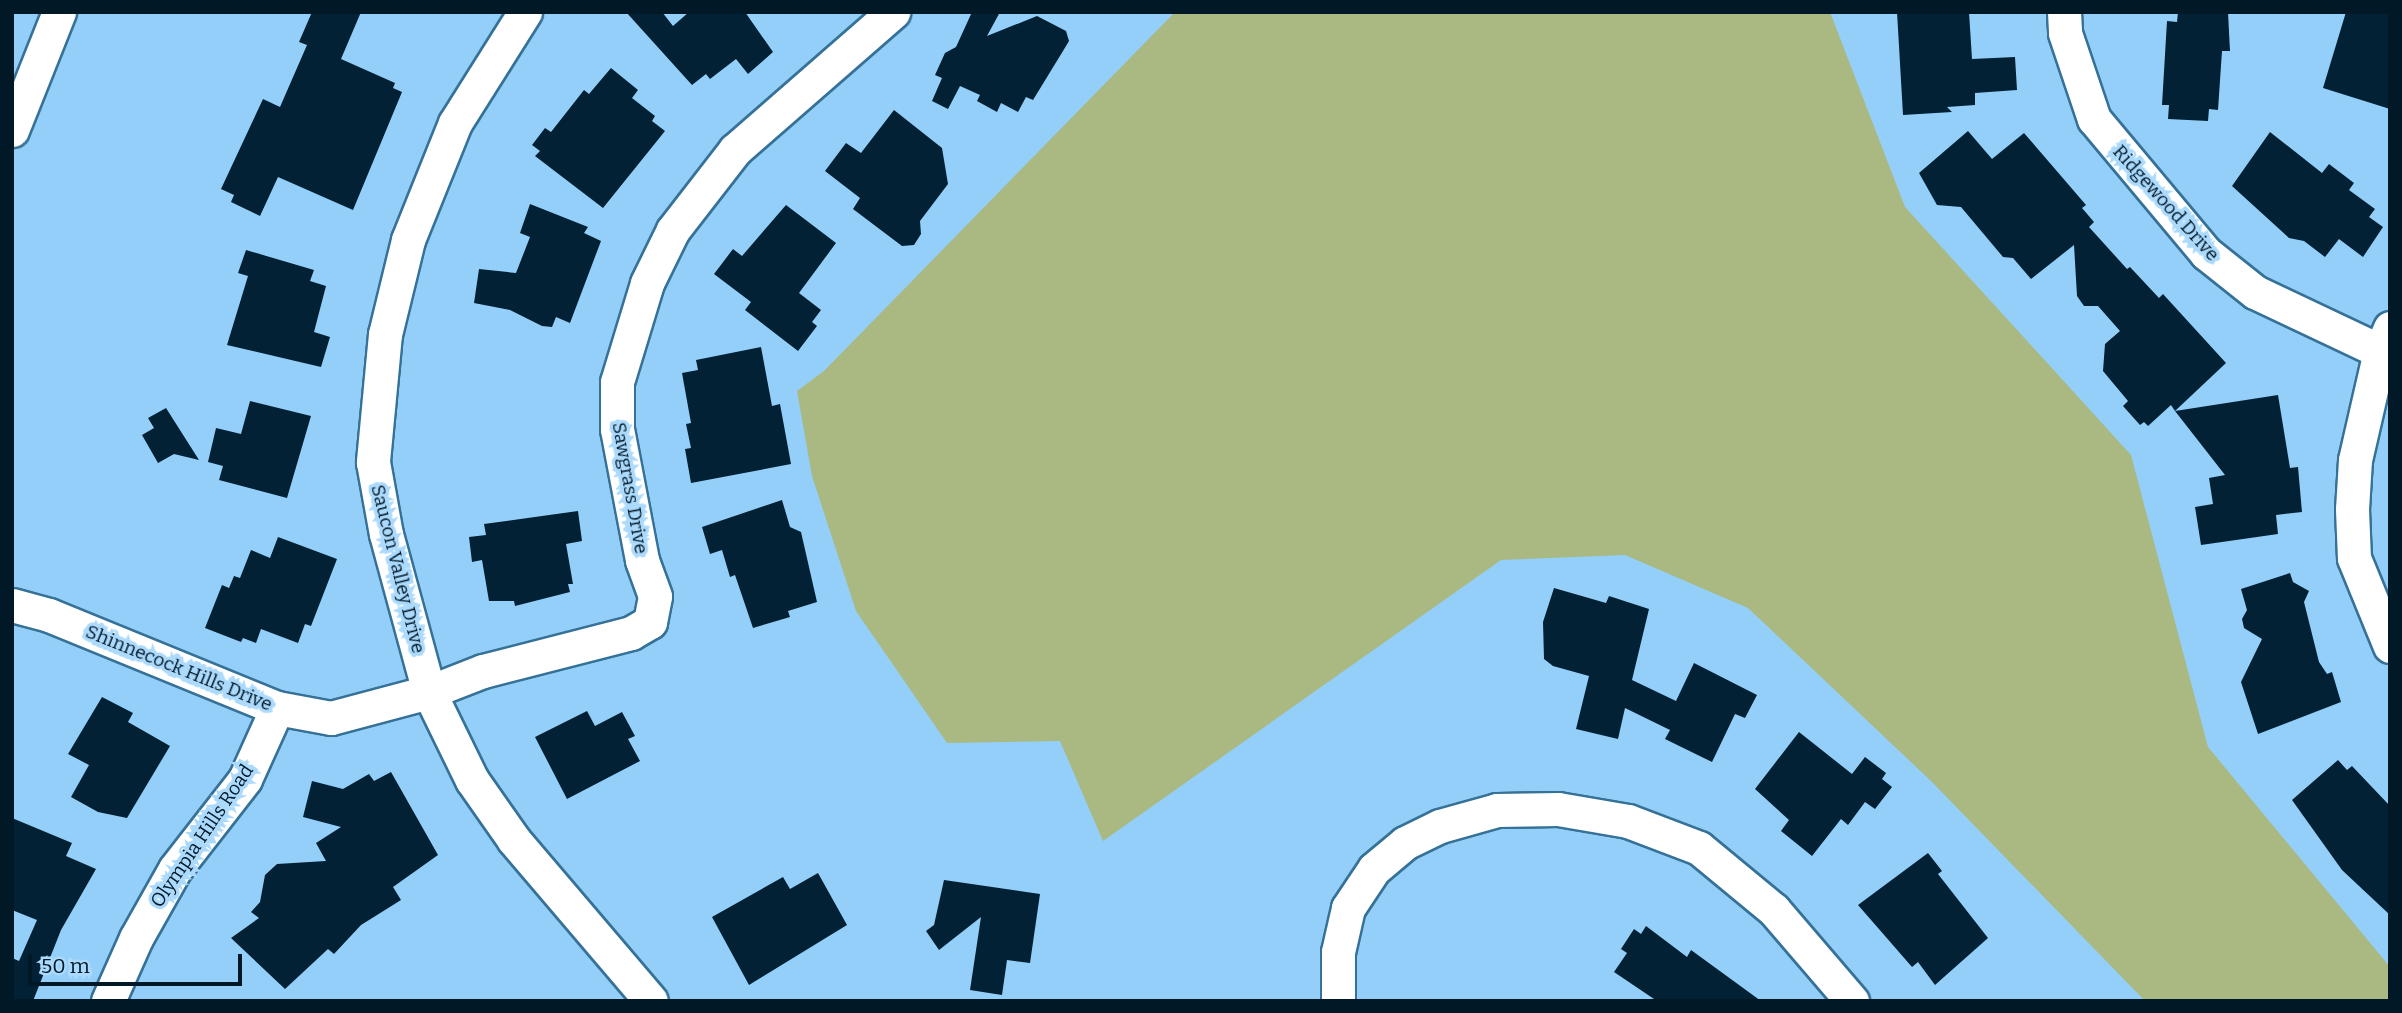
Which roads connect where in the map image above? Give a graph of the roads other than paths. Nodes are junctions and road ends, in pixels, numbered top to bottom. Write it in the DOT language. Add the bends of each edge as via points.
graph roads {
  1 [pos="59,12"];
  2 [pos="525,12"];
  3 [pos="893,12"];
  4 [pos="2064,12"];
  5 [pos="12,130"];
  6 [pos="2385,339"];
  7 [pos="12,605"];
  8 [pos="2390,646"];
  9 [pos="429,692"];
  10 [pos="276,708"];
  11 [pos="108,1001"];
  12 [pos="651,1001"];
  13 [pos="1338,1001"];
  14 [pos="1852,1001"];
  1 -- 5 [label="street"];
  2 -- 9 [label="street, Saucon Valley Drive" via="455,123 408,240 385,334 373,462 386,534"];
  3 -- 9 [label="street, Sawgrass Drive" via="735,150 673,230 648,283 617,382 617,429 642,560 655,596 650,622 631,633 483,671"];
  4 -- 6 [label="street, Ridgewood Drive" via="2065,33 2094,118 2206,253 2255,292"];
  6 -- 8 [label="street" via="2355,460 2352,509 2354,558"];
  7 -- 10 [label="street, Shinnecock Hills Drive" via="49,615"];
  9 -- 10 [label="street, Shinnecock Hills Drive" via="331,718"];
  9 -- 12 [label="street, Saucon Valley Drive" via="472,780 514,840"];
  10 -- 11 [label="street, Olympia Hills Road" via="245,779 175,869 136,938"];
  13 -- 14 [label="street" via="1338,952 1348,908 1374,869 1405,843 1440,826 1497,810 1558,809 1628,821 1699,848 1774,910"];
}
